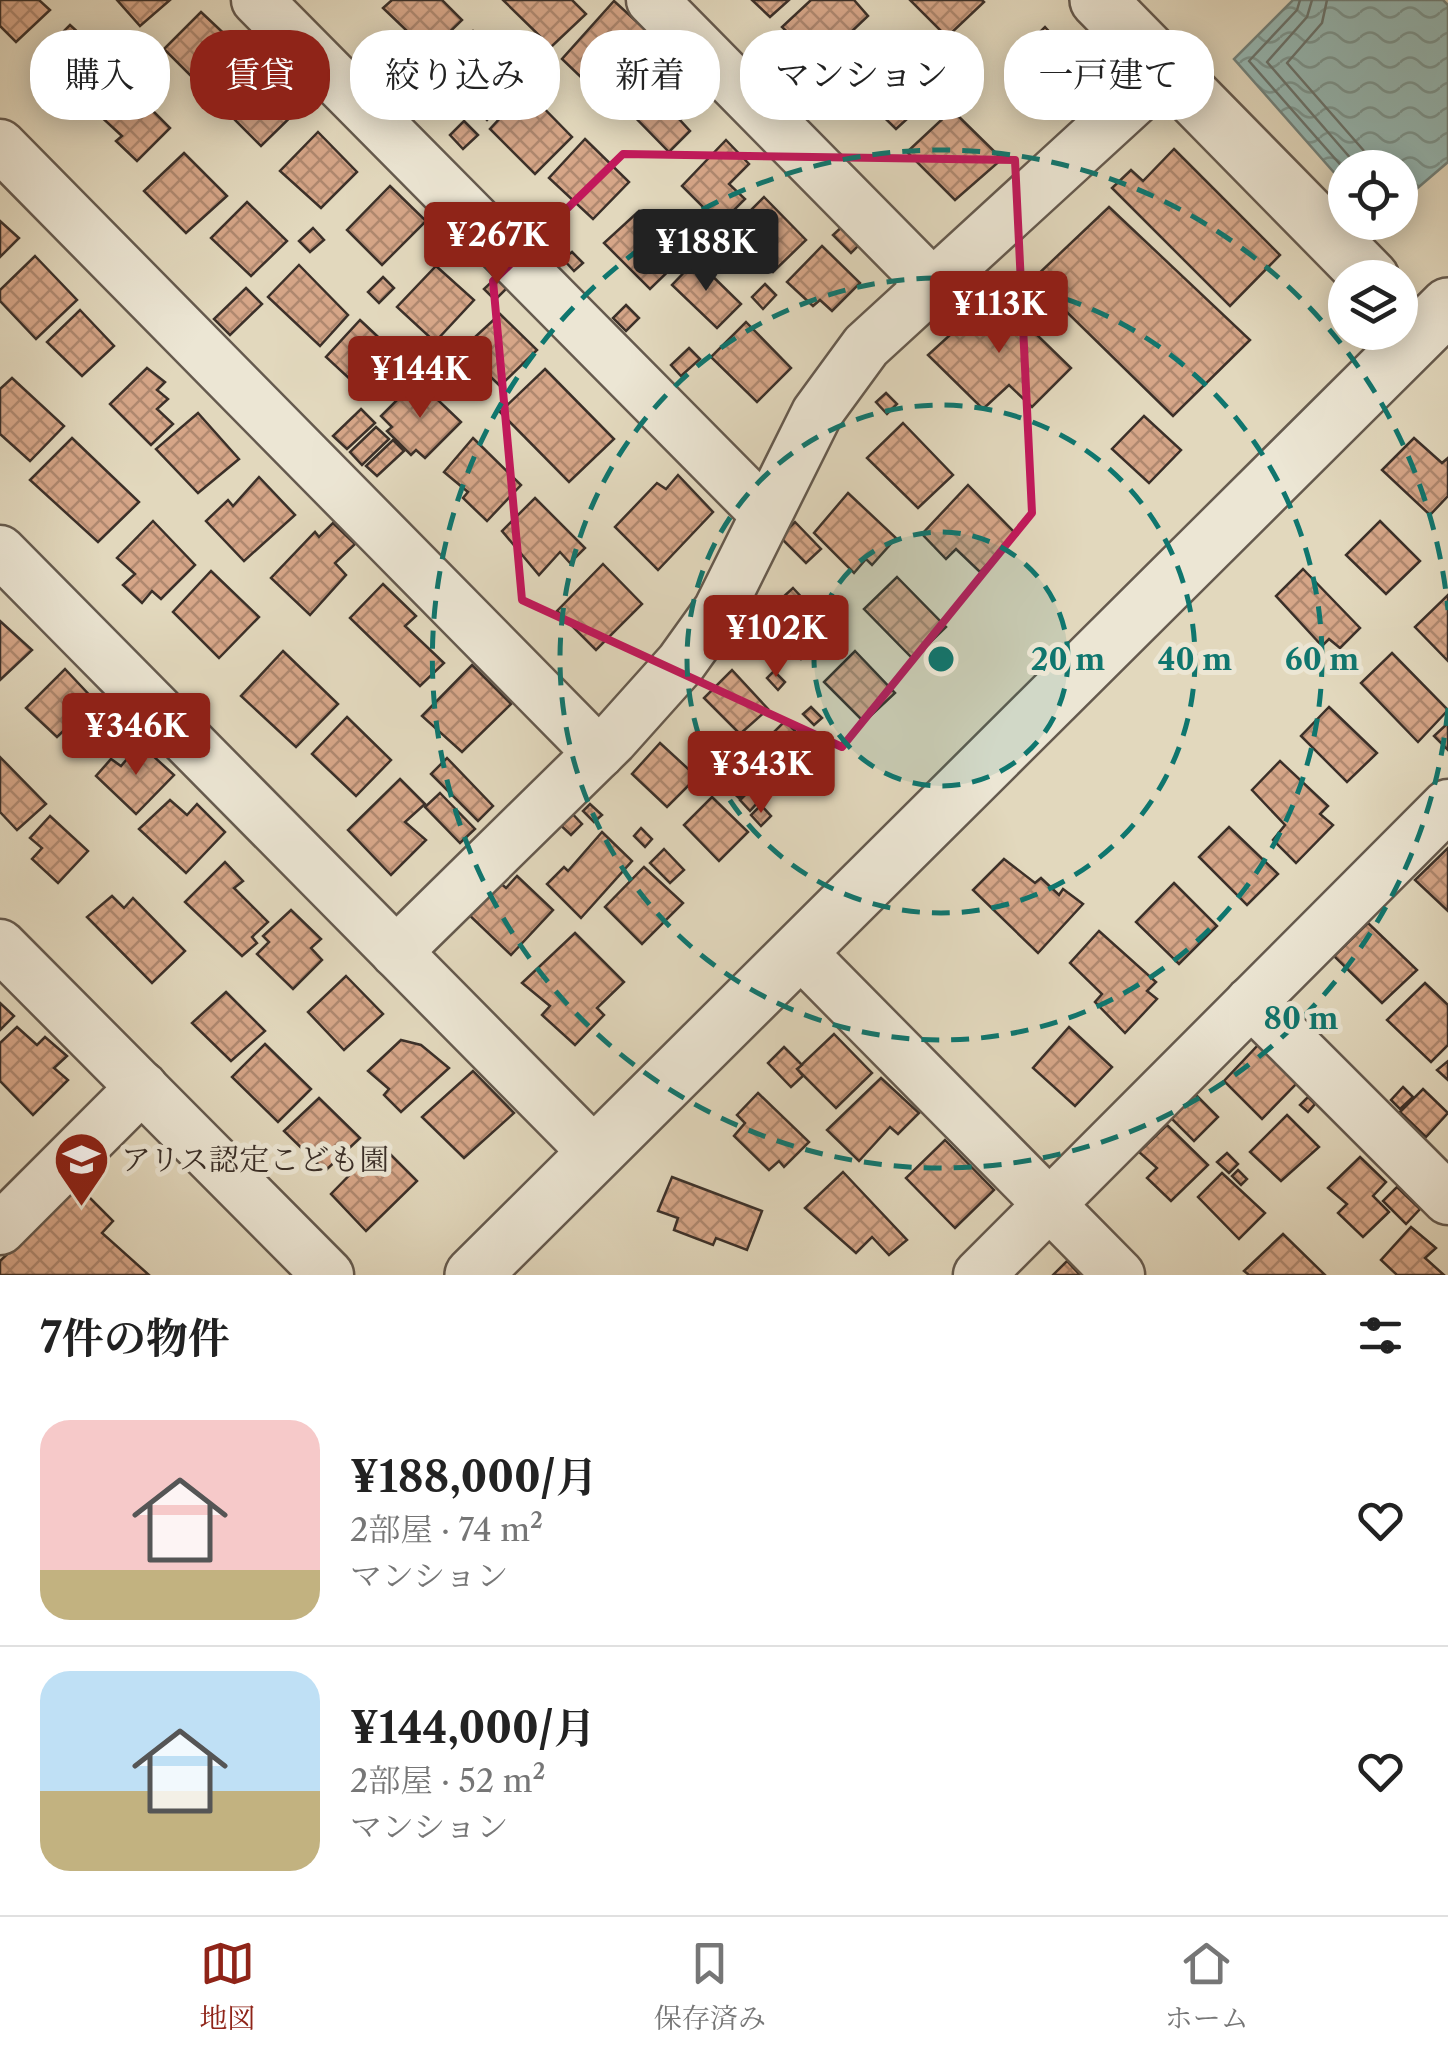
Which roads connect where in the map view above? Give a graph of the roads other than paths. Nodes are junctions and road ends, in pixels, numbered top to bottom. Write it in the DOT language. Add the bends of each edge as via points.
graph roads {
  1 [pos="257,0"];
  2 [pos="652,0"];
  3 [pos="1098,0"];
  4 [pos="1128,30"];
  5 [pos="1214,118"];
  6 [pos="1113,120"];
  7 [pos="0,146"];
  8 [pos="1353,260"];
  9 [pos="934,284"];
  10 [pos="1430,325"];
  11 [pos="766,514"];
  12 [pos="0,551"];
  13 [pos="599,753"];
  14 [pos="1448,805"];
  15 [pos="0,945"];
  16 [pos="798,951"];
  17 [pos="396,952"];
  18 [pos="1251,1002"];
  19 [pos="142,1087"];
  20 [pos="595,1153"];
  21 [pos="1448,1199"];
  22 [pos="1049,1204"];
  23 [pos="0,1229"];
  24 [pos="328,1275"];
  25 [pos="473,1275"];
  26 [pos="979,1275"];
  27 [pos="1119,1275"];
  1 -- 11 [label="street"];
  2 -- 9 [label="street"];
  3 -- 4 [label="street"];
  5 -- 8 [label="street"];
  6 -- 9 [label="street"];
  7 -- 13 [label="street"];
  9 -- 11 [label="street" via="866,346 817,412"];
  10 -- 16 [label="street"];
  11 -- 13 [label="street" via="718,610 681,663"];
  12 -- 17 [label="street"];
  13 -- 17 [label="street"];
  14 -- 18 [label="street"];
  15 -- 19 [label="street"];
  16 -- 20 [label="street"];
  16 -- 22 [label="street"];
  17 -- 20 [label="street"];
  18 -- 21 [label="street"];
  18 -- 22 [label="street"];
  19 -- 23 [label="street"];
  19 -- 24 [label="street"];
  20 -- 25 [label="street"];
  22 -- 26 [label="street"];
  22 -- 27 [label="street"];
}
